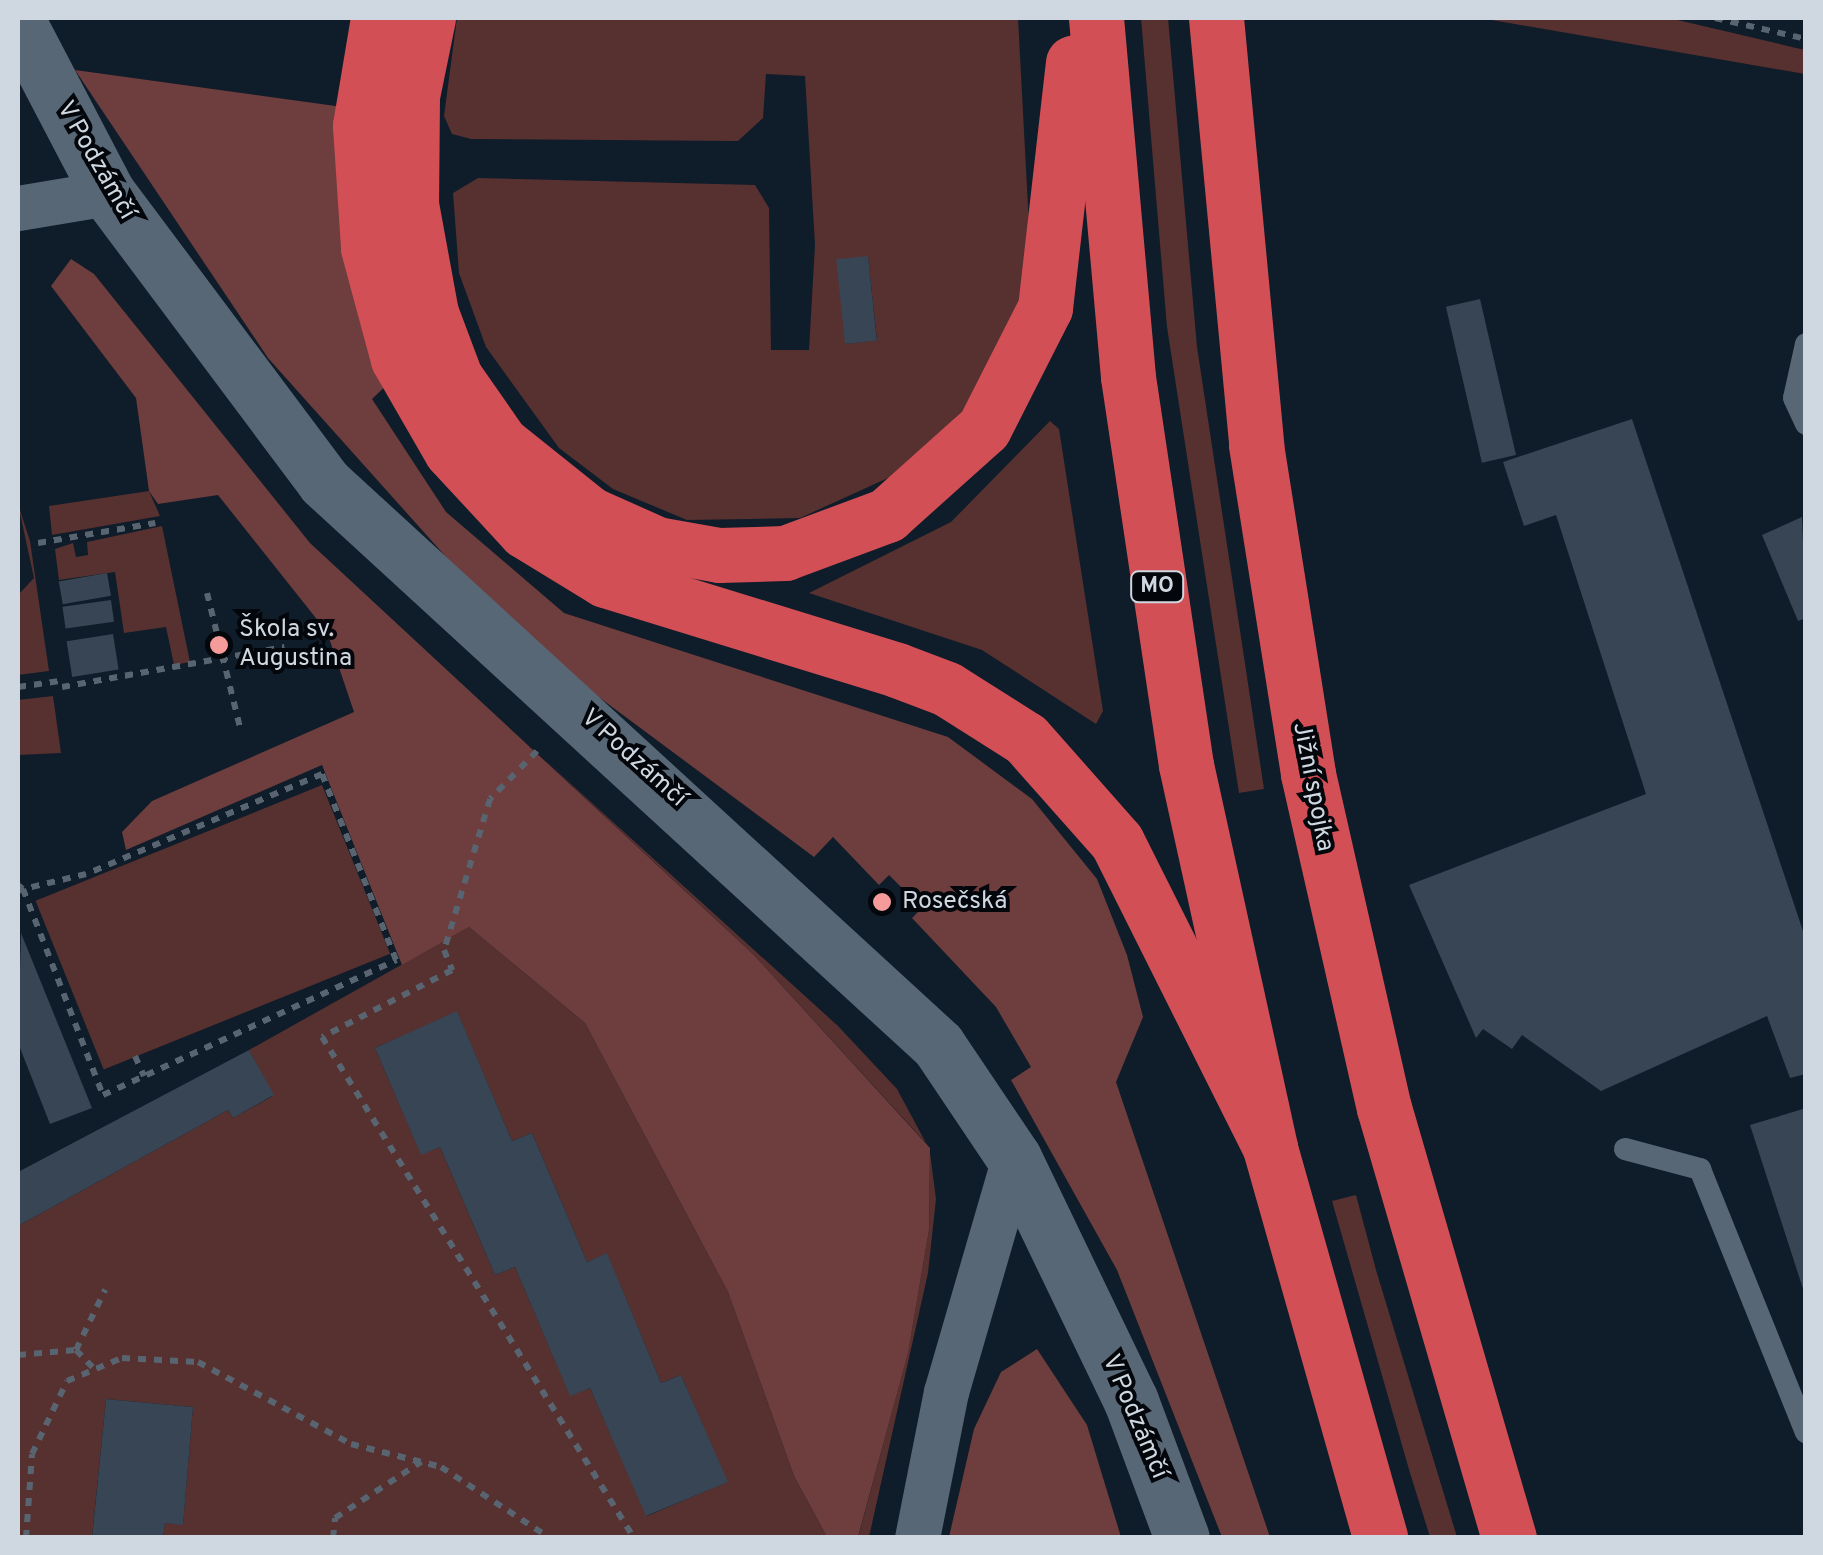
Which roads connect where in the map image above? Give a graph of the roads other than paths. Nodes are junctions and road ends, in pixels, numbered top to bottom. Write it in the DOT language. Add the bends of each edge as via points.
graph roads {
  1 [pos="378,18"];
  2 [pos="428,18"];
  3 [pos="1078,18"];
  4 [pos="1096,18"];
  5 [pos="1216,18"];
  6 [pos="18,21"];
  7 [pos="108,192"];
  8 [pos="18,208"];
  9 [pos="1806,344"];
  10 [pos="1806,424"];
  11 [pos="1270,1148"];
  12 [pos="1625,1149"];
  13 [pos="1014,1158"];
  14 [pos="1806,1433"];
  15 [pos="917,1538"];
  16 [pos="1182,1538"];
  17 [pos="1380,1538"];
  18 [pos="1509,1538"];
  1 -- 11 [label="highway" via="360,126 368,248 398,358 451,451 525,530 591,573 896,670 962,697 1026,739 1117,842"];
  2 -- 3 [label="highway" via="412,96 411,204 431,313 455,377 501,443 590,514 657,544 751,556 822,544 887,515 955,461 1011,386 1045,308"];
  4 -- 11 [label="highway, MO" via="1154,572"];
  5 -- 18 [label="highway, Jižní spojka" via="1256,445 1308,774 1394,1145"];
  6 -- 7 [label="street, V Podzámčí"];
  7 -- 8 [label="street"];
  7 -- 13 [label="street, V Podzámčí" via="324,482 938,1045"];
  9 -- 10 [label="lane" via="1794,398"];
  11 -- 17 [label="highway, MO"];
  12 -- 14 [label="lane" via="1700,1169"];
  13 -- 15 [label="street" via="946,1392"];
  13 -- 16 [label="street, V Podzámčí" via="1131,1401"];
}
